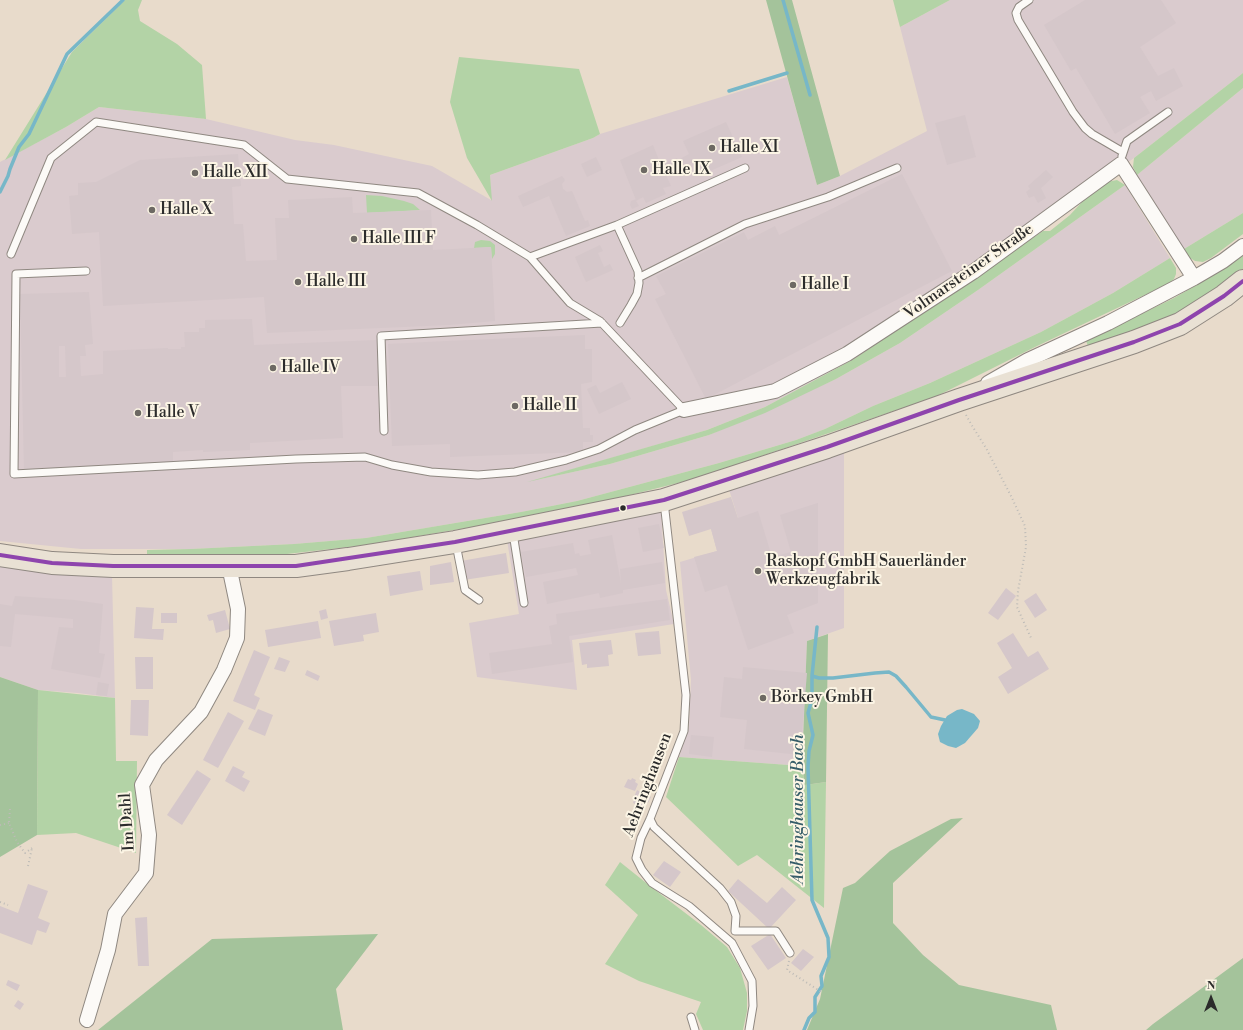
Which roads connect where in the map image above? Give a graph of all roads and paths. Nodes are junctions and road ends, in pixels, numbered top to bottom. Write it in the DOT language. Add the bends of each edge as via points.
graph roads {
  1 [pos="1029,0"];
  2 [pos="1168,112"];
  3 [pos="1122,158"];
  4 [pos="744,168"];
  5 [pos="897,168"];
  6 [pos="617,225"];
  7 [pos="1243,246"];
  8 [pos="11,254"];
  9 [pos="530,257"];
  10 [pos="86,271"];
  11 [pos="638,278"];
  12 [pos="1194,278"];
  13 [pos="1243,281"];
  14 [pos="602,323"];
  15 [pos="620,323"];
  16 [pos="959,400"];
  17 [pos="684,410"];
  18 [pos="384,431"];
  19 [pos="664,500"];
  20 [pos="512,531"];
  21 [pos="455,542"];
  22 [pos="0,556"];
  23 [pos="229,566"];
  24 [pos="479,600"];
  25 [pos="524,602"];
  26 [pos="1031,638"];
  27 [pos="10,809"];
  28 [pos="650,819"];
  29 [pos="9,823"];
  30 [pos="0,825"];
  31 [pos="28,866"];
  32 [pos="0,902"];
  33 [pos="8,905"];
  34 [pos="790,953"];
  35 [pos="823,993"];
  36 [pos="691,1018"];
  37 [pos="87,1020"];
  38 [pos="695,1030"];
  39 [pos="749,1030"];
  1 -- 3 [label="lane" via="1019,7 1016,13 1018,20 1085,128"];
  2 -- 3 [label="lane" via="1127,141"];
  3 -- 12 [label="street"];
  3 -- 17 [label="street, Volmarsteiner Straße" via="973,272 847,354 775,391"];
  4 -- 6 [label="lane"];
  5 -- 11 [label="lane" via="828,197 745,224"];
  6 -- 9 [label="lane"];
  6 -- 11 [label="lane" via="638,271"];
  7 -- 12 [label="street"];
  8 -- 9 [label="lane" via="51,158 96,122 244,146 287,179 418,193"];
  9 -- 14 [label="lane" via="570,303"];
  10 -- 17 [label="lane" via="16,274 14,474 365,457 431,472 478,475 515,472 599,449 635,430"];
  11 -- 15 [label="lane" via="637,294"];
  12 -- 16 [label="street" via="1108,324 1028,360"];
  13 -- 16 [label="main road" via="1180,324 1134,342"];
  14 -- 17 [label="lane"];
  14 -- 18 [label="lane" via="381,336"];
  16 -- 19 [label="main road"];
  16 -- 26 [label="path" via="1025,526 1026,547 1016,607"];
  19 -- 20 [label="main road"];
  19 -- 28 [label="lane, Aehringhausen" via="686,695 684,731"];
  20 -- 21 [label="main road"];
  20 -- 25 [label="lane"];
  21 -- 23 [label="main road" via="296,566"];
  21 -- 24 [label="lane" via="466,590"];
  22 -- 23 [label="main road" via="52,563 105,566"];
  23 -- 37 [label="street, Im Dahl" via="238,609 237,638 202,712 156,760 142,785 149,835 146,873 115,914 108,950"];
  27 -- 29 [label="path"];
  28 -- 34 [label="lane" via="654,827 732,902 736,916 736,931 776,931"];
  28 -- 39 [label="lane, Aehringhausen" via="641,838 636,858 652,883 689,906 732,944 752,981 753,1006"];
  29 -- 30 [label="path"];
  29 -- 31 [label="path" via="25,853 32,848"];
  32 -- 33 [label="path"];
  34 -- 35 [label="path" via="787,970"];
  36 -- 38 [label="lane"];
}
